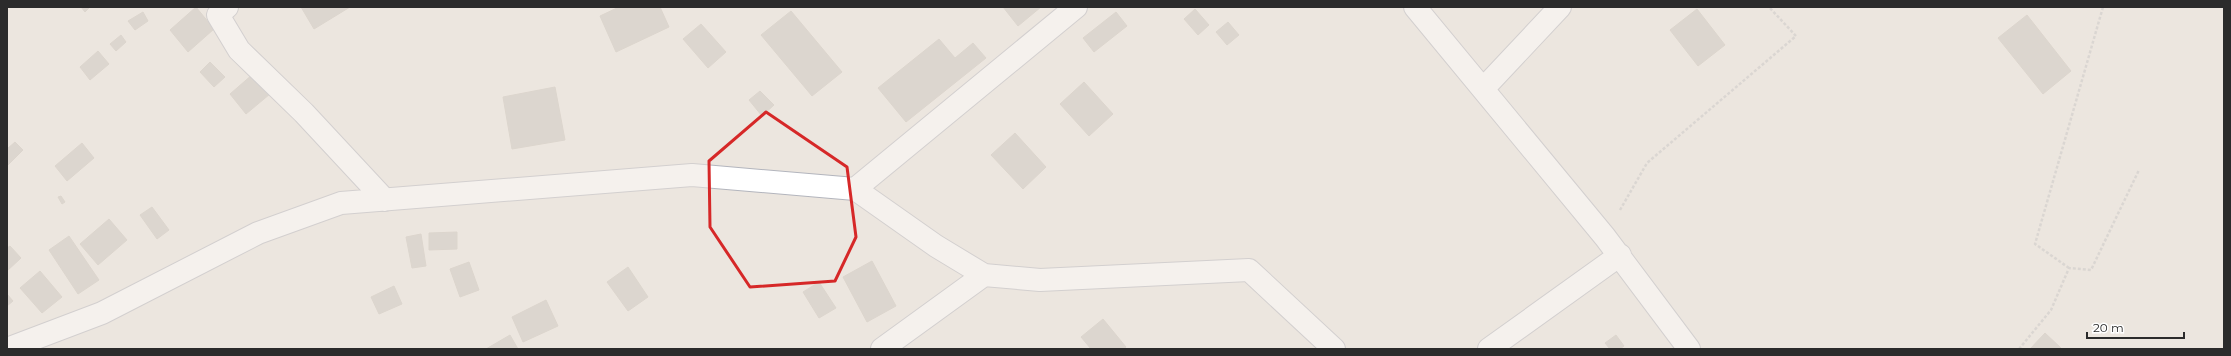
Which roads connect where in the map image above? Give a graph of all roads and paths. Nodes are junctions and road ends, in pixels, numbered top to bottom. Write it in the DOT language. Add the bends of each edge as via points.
graph roads {
  1 [pos="227,7"];
  2 [pos="1076,7"];
  3 [pos="1415,7"];
  4 [pos="1560,7"];
  5 [pos="1769,7"];
  6 [pos="2104,7"];
  7 [pos="1483,89"];
  8 [pos="2139,170"];
  9 [pos="855,189"];
  10 [pos="386,200"];
  11 [pos="1605,237"];
  12 [pos="1620,255"];
  13 [pos="2069,268"];
  14 [pos="984,275"];
  15 [pos="7,349"];
  16 [pos="882,349"];
  17 [pos="1334,349"];
  18 [pos="1489,349"];
  19 [pos="1689,349"];
  20 [pos="2019,349"];
  1 -- 10 [label="street" via="218,15 239,50 304,113"];
  2 -- 9 [label="street"];
  3 -- 7 [label="street"];
  4 -- 7 [label="street"];
  5 -- 11 [label="path" via="1796,36 1647,163"];
  6 -- 13 [label="path" via="2035,244"];
  7 -- 11 [label="street"];
  8 -- 13 [label="path" via="2091,270"];
  9 -- 10 [label="street" via="692,175"];
  9 -- 14 [label="street" via="936,246"];
  10 -- 15 [label="street" via="341,203 258,233 102,313"];
  11 -- 12 [label="street"];
  12 -- 18 [label="street"];
  12 -- 19 [label="street"];
  13 -- 20 [label="path" via="2051,310"];
  14 -- 16 [label="street"];
  14 -- 17 [label="street" via="1040,280 1249,270"];
}
